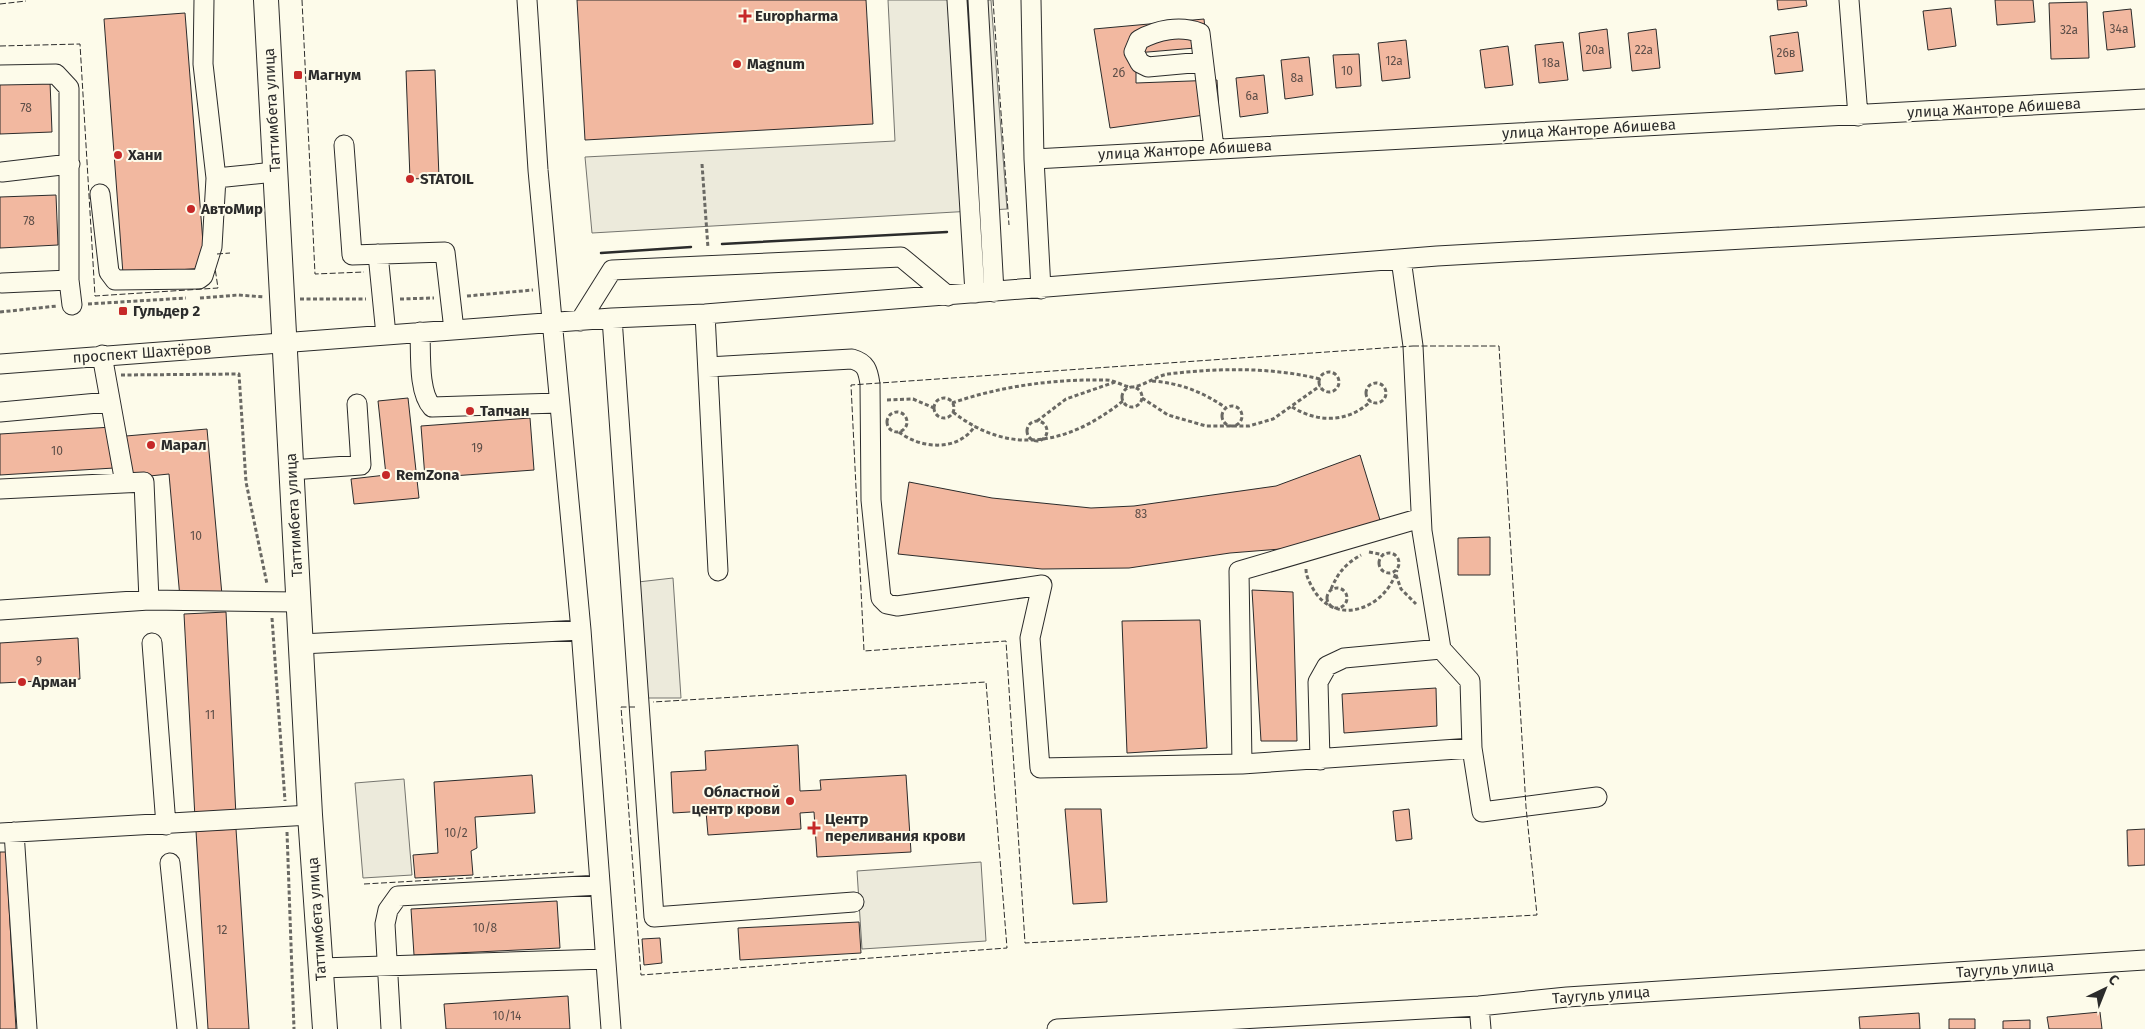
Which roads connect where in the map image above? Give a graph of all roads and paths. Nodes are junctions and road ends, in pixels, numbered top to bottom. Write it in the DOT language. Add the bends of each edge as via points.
graph roads {
  1 [pos="204,0"];
  2 [pos="266,0"];
  3 [pos="527,0"];
  4 [pos="957,0"];
  5 [pos="978,0"];
  6 [pos="1031,0"];
  7 [pos="1849,0"];
  8 [pos="1203,62"];
  9 [pos="0,75"];
  10 [pos="2145,99"];
  11 [pos="1858,116"];
  12 [pos="344,145"];
  13 [pos="1214,148"];
  14 [pos="1034,159"];
  15 [pos="70,164"];
  16 [pos="702,164"];
  17 [pos="2,172"];
  18 [pos="275,172"];
  19 [pos="216,178"];
  20 [pos="100,194"];
  21 [pos="2145,217"];
  22 [pos="708,238"];
  23 [pos="378,254"];
  24 [pos="1401,259"];
  25 [pos="69,280"];
  26 [pos="2,283"];
  27 [pos="1041,289"];
  28 [pos="994,292"];
  29 [pos="975,293"];
  30 [pos="948,296"];
  31 [pos="72,305"];
  32 [pos="705,314"];
  33 [pos="612,318"];
  34 [pos="580,321"];
  35 [pos="552,323"];
  36 [pos="454,330"];
  37 [pos="420,332"];
  38 [pos="386,335"];
  39 [pos="284,343"];
  40 [pos="102,355"];
  41 [pos="0,364"];
  42 [pos="708,367"];
  43 [pos="1320,379"];
  44 [pos="1149,380"];
  45 [pos="1115,382"];
  46 [pos="1320,386"];
  47 [pos="1132,387"];
  48 [pos="1142,398"];
  49 [pos="884,400"];
  50 [pos="1123,401"];
  51 [pos="1371,401"];
  52 [pos="109,402"];
  53 [pos="559,403"];
  54 [pos="952,403"];
  55 [pos="356,404"];
  56 [pos="1292,407"];
  57 [pos="934,408"];
  58 [pos="1226,408"];
  59 [pos="0,412"];
  60 [pos="953,412"];
  61 [pos="1037,421"];
  62 [pos="1234,425"];
  63 [pos="975,426"];
  64 [pos="899,432"];
  65 [pos="1039,441"];
  66 [pos="291,470"];
  67 [pos="125,483"];
  68 [pos="0,488"];
  69 [pos="1421,518"];
  70 [pos="1384,555"];
  71 [pos="1306,563"];
  72 [pos="718,571"];
  73 [pos="1396,572"];
  74 [pos="1331,590"];
  75 [pos="149,600"];
  76 [pos="299,602"];
  77 [pos="1417,605"];
  78 [pos="1335,607"];
  79 [pos="0,610"];
  80 [pos="581,630"];
  81 [pos="152,643"];
  82 [pos="301,644"];
  83 [pos="1440,649"];
  84 [pos="1472,748"];
  85 [pos="1320,760"];
  86 [pos="1242,764"];
  87 [pos="1597,797"];
  88 [pos="310,815"];
  89 [pos="166,825"];
  90 [pos="7,833"];
  91 [pos="170,862"];
  92 [pos="600,885"];
  93 [pos="854,902"];
  94 [pos="605,959"];
  95 [pos="2145,960"];
  96 [pos="387,966"];
  97 [pos="321,968"];
  98 [pos="1479,1006"];
  99 [pos="27,1029"];
  100 [pos="187,1029"];
  101 [pos="325,1029"];
  102 [pos="391,1029"];
  103 [pos="611,1029"];
  104 [pos="1057,1029"];
  105 [pos="1481,1029"];
  1 -- 19 [label="street" via="203,64"];
  2 -- 18 [label="main road, Таттимбета улица"];
  3 -- 35 [label="street"];
  4 -- 29 [label="street"];
  5 -- 28 [label="street"];
  6 -- 14 [label="street"];
  7 -- 11 [label="street"];
  8 -- 13 [label="street"];
  9 -- 15 [label="street" via="56,74 65,82 68,88"];
  10 -- 11 [label="street, улица Жанторе Абишева"];
  11 -- 13 [label="street, улица Жанторе Абишева"];
  12 -- 23 [label="street" via="352,255"];
  13 -- 14 [label="street, улица Жанторе Абишева"];
  14 -- 27 [label="street"];
  15 -- 17 [label="street"];
  15 -- 25 [label="street"];
  16 -- 22 [label="path"];
  18 -- 19 [label="street"];
  18 -- 39 [label="main road, Таттимбета улица"];
  19 -- 20 [label="street" via="212,247 206,273 199,279 115,280 109,272"];
  21 -- 24 [label="street, проспект Шахтёров"];
  23 -- 36 [label="street" via="446,252"];
  23 -- 38 [label="street"];
  24 -- 27 [label="street, проспект Шахтёров"];
  24 -- 69 [label="street" via="1413,346"];
  25 -- 26 [label="street"];
  25 -- 31 [label="street"];
  27 -- 28 [label="street, проспект Шахтёров"];
  28 -- 29 [label="street, проспект Шахтёров"];
  29 -- 30 [label="street, проспект Шахтёров"];
  30 -- 32 [label="street, проспект Шахтёров"];
  30 -- 34 [label="street" via="901,257 612,270"];
  32 -- 33 [label="street, проспект Шахтёров"];
  32 -- 42 [label="street"];
  33 -- 34 [label="street, проспект Шахтёров"];
  33 -- 93 [label="street" via="654,917"];
  34 -- 35 [label="street, проспект Шахтёров"];
  35 -- 36 [label="street, проспект Шахтёров"];
  35 -- 53 [label="street"];
  36 -- 37 [label="street, проспект Шахтёров"];
  37 -- 38 [label="street, проспект Шахтёров"];
  37 -- 53 [label="street" via="424,392 432,407"];
  38 -- 39 [label="street, проспект Шахтёров"];
  39 -- 40 [label="street, проспект Шахтёров"];
  39 -- 66 [label="main road, Таттимбета улица"];
  40 -- 41 [label="street, проспект Шахтёров"];
  40 -- 52 [label="street"];
  42 -- 72 [label="street"];
  42 -- 86 [label="street" via="852,358 868,368 871,500 881,598 896,606 1042,585 1030,638 1040,768"];
  43 -- 44 [label="path" via="1230,369 1165,374"];
  43 -- 46 [label="path"];
  43 -- 46 [label="path" via="1330,372 1336,374 1339,383 1331,392"];
  44 -- 47 [label="path"];
  44 -- 58 [label="path" via="1174,382 1207,394"];
  45 -- 47 [label="path"];
  45 -- 54 [label="path" via="1015,386"];
  45 -- 61 [label="path" via="1066,399"];
  46 -- 56 [label="path"];
  47 -- 48 [label="path" via="1138,389"];
  47 -- 50 [label="path" via="1124,391"];
  48 -- 50 [label="path" via="1133,407"];
  48 -- 62 [label="path" via="1168,415 1185,421 1217,428"];
  49 -- 57 [label="path" via="913,399"];
  50 -- 65 [label="path" via="1080,429"];
  51 -- 51 [label="path" via="1383,399 1386,394 1382,385 1376,383 1368,387 1366,396"];
  51 -- 56 [label="path" via="1350,414 1334,419 1320,419"];
  52 -- 59 [label="street"];
  52 -- 67 [label="street"];
  53 -- 80 [label="street"];
  54 -- 57 [label="path" via="941,398"];
  54 -- 60 [label="path"];
  55 -- 66 [label="street" via="361,465"];
  56 -- 62 [label="path" via="1273,419 1249,426"];
  57 -- 60 [label="path" via="942,418"];
  58 -- 62 [label="path" via="1222,413 1223,420 1230,426"];
  58 -- 62 [label="path" via="1235,406 1242,414 1241,420"];
  60 -- 63 [label="path"];
  61 -- 65 [label="path" via="1047,429"];
  61 -- 65 [label="path" via="1031,423 1027,432 1030,438"];
  63 -- 64 [label="path" via="969,435 945,445 910,440"];
  63 -- 65 [label="path" via="1012,439"];
  64 -- 64 [label="path" via="907,420 901,413 894,413 887,423 892,431"];
  66 -- 76 [label="main road, Таттимбета улица"];
  67 -- 68 [label="street"];
  67 -- 75 [label="street" via="144,482"];
  69 -- 83 [label="street"];
  69 -- 86 [label="street" via="1239,571"];
  70 -- 73 [label="path" via="1390,553 1398,558"];
  70 -- 73 [label="path" via="1380,560 1382,570"];
  70 -- 74 [label="path" via="1369,552 1347,563 1337,574"];
  71 -- 78 [label="path" via="1306,575 1317,596 1325,604"];
  73 -- 77 [label="path" via="1401,589"];
  73 -- 78 [label="path" via="1386,591 1369,607 1349,612"];
  74 -- 78 [label="path" via="1328,601"];
  74 -- 78 [label="path" via="1341,588 1347,595 1344,604"];
  75 -- 76 [label="street"];
  75 -- 79 [label="street"];
  76 -- 82 [label="main road, Таттимбета улица"];
  80 -- 82 [label="street"];
  80 -- 92 [label="street"];
  81 -- 89 [label="street"];
  82 -- 88 [label="main road, Таттимбета улица"];
  83 -- 84 [label="street" via="1470,681"];
  83 -- 85 [label="street" via="1344,658 1327,666 1318,682"];
  84 -- 85 [label="street"];
  84 -- 87 [label="street" via="1482,812"];
  85 -- 86 [label="street"];
  88 -- 89 [label="street"];
  88 -- 97 [label="main road, Таттимбета улица"];
  89 -- 90 [label="street"];
  90 -- 99 [label="street"];
  91 -- 100 [label="street"];
  92 -- 94 [label="street"];
  92 -- 96 [label="street" via="398,896 388,910 385,924"];
  94 -- 96 [label="street"];
  94 -- 103 [label="street"];
  95 -- 98 [label="street, Таугуль улица" via="1577,996"];
  96 -- 97 [label="street"];
  96 -- 102 [label="street"];
  97 -- 101 [label="main road, Таттимбета улица"];
  98 -- 104 [label="street, Таугуль улица"];
  98 -- 105 [label="street"];
}
